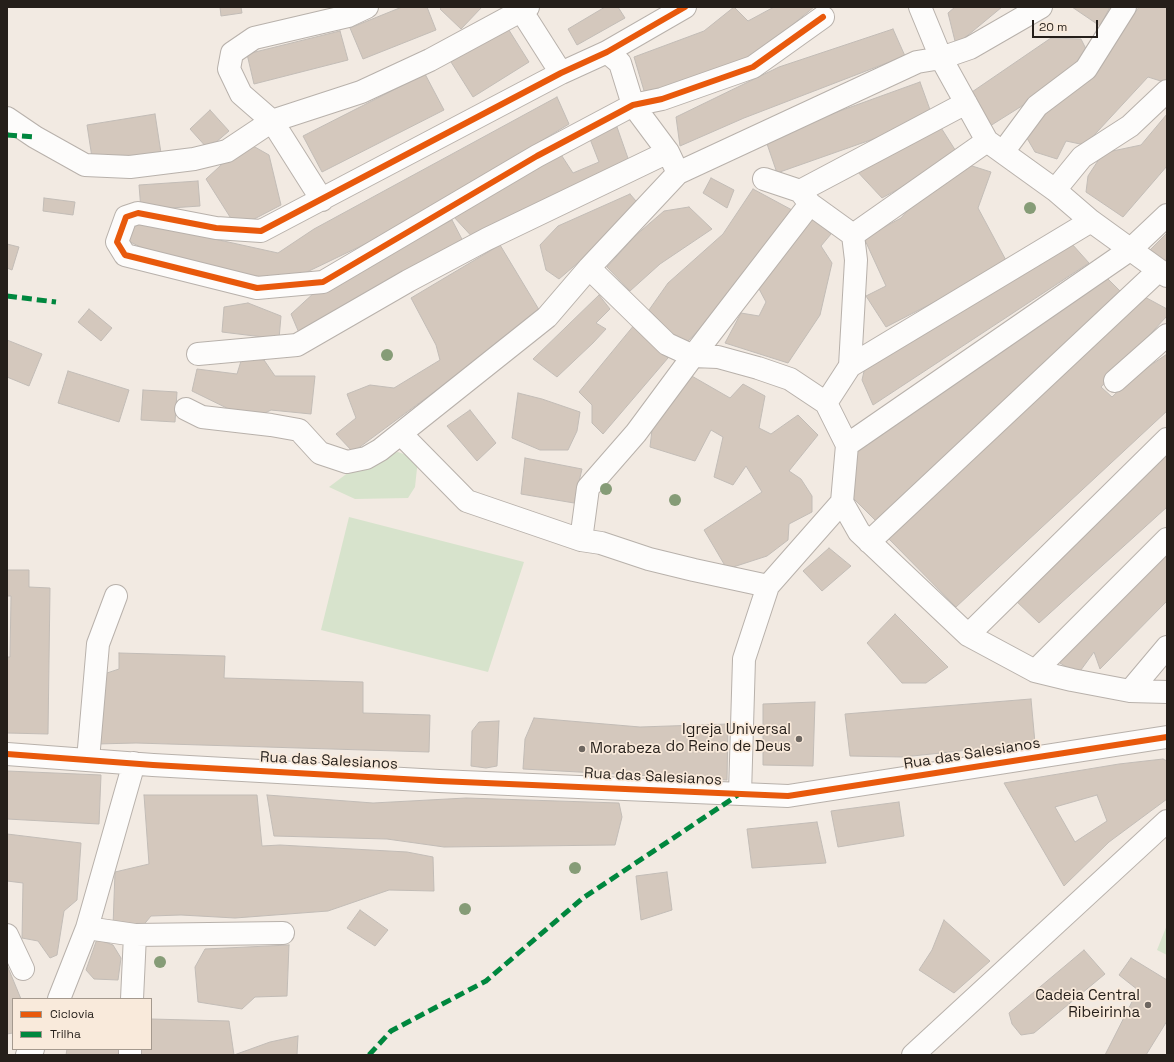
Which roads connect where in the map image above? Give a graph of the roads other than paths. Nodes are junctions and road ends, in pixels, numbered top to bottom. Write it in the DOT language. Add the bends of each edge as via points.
graph roads {
  1 [pos="367,7"];
  2 [pos="685,7"];
  3 [pos="920,7"];
  4 [pos="1042,7"];
  5 [pos="1125,7"];
  6 [pos="523,8"];
  7 [pos="822,17"];
  8 [pos="606,52"];
  9 [pos="941,58"];
  10 [pos="561,73"];
  11 [pos="1167,91"];
  12 [pos="966,103"];
  13 [pos="633,105"];
  14 [pos="7,118"];
  15 [pos="272,121"];
  16 [pos="995,147"];
  17 [pos="668,152"];
  18 [pos="678,173"];
  19 [pos="764,179"];
  20 [pos="1055,190"];
  21 [pos="805,198"];
  22 [pos="322,200"];
  23 [pos="1167,215"];
  24 [pos="1091,221"];
  25 [pos="853,235"];
  26 [pos="1131,249"];
  27 [pos="589,268"];
  28 [pos="1163,273"];
  29 [pos="1167,335"];
  30 [pos="198,354"];
  31 [pos="693,356"];
  32 [pos="850,366"];
  33 [pos="1115,381"];
  34 [pos="826,403"];
  35 [pos="186,410"];
  36 [pos="401,434"];
  37 [pos="1167,439"];
  38 [pos="847,445"];
  39 [pos="842,502"];
  40 [pos="1167,539"];
  41 [pos="581,540"];
  42 [pos="869,542"];
  43 [pos="768,586"];
  44 [pos="116,596"];
  45 [pos="968,635"];
  46 [pos="1167,647"];
  47 [pos="1035,671"];
  48 [pos="1130,691"];
  49 [pos="1167,692"];
  50 [pos="1167,737"];
  51 [pos="7,754"];
  52 [pos="88,760"];
  53 [pos="134,763"];
  54 [pos="740,794"];
  55 [pos="1167,821"];
  56 [pos="87,928"];
  57 [pos="283,932"];
  58 [pos="135,934"];
  59 [pos="7,935"];
  60 [pos="23,969"];
  61 [pos="59,998"];
  62 [pos="132,998"];
  63 [pos="913,1055"];
  1 -- 15 [label="street" via="348,16 254,38 232,53 230,69 241,94"];
  2 -- 8 [label="street"];
  3 -- 9 [label="street"];
  4 -- 9 [label="street" via="970,48"];
  5 -- 16 [label="street" via="1086,68 1037,106"];
  6 -- 10 [label="street"];
  6 -- 15 [label="street" via="430,60 361,92"];
  7 -- 13 [label="street" via="753,67 662,99"];
  8 -- 10 [label="street"];
  8 -- 13 [label="street" via="620,63"];
  9 -- 12 [label="street"];
  9 -- 18 [label="street" via="917,62"];
  10 -- 22 [label="street"];
  11 -- 20 [label="street" via="1130,126 1082,157"];
  12 -- 16 [label="street"];
  12 -- 21 [label="street"];
  13 -- 17 [label="street"];
  13 -- 22 [label="street" via="537,156 323,282 257,288 125,255 117,242 126,217 138,213 216,228 261,231"];
  14 -- 15 [label="street" via="85,165 130,167 194,159 227,151"];
  15 -- 22 [label="street"];
  16 -- 20 [label="street"];
  16 -- 25 [label="street"];
  17 -- 18 [label="street"];
  17 -- 30 [label="street" via="487,239 297,344"];
  18 -- 27 [label="street"];
  19 -- 21 [label="street"];
  20 -- 24 [label="street"];
  21 -- 25 [label="street"];
  21 -- 31 [label="street"];
  23 -- 26 [label="street"];
  24 -- 26 [label="street"];
  24 -- 32 [label="street"];
  25 -- 32 [label="street" via="856,260"];
  26 -- 28 [label="street"];
  26 -- 38 [label="street"];
  27 -- 31 [label="street" via="667,344"];
  27 -- 36 [label="street" via="547,317"];
  28 -- 42 [label="street"];
  29 -- 33 [label="street"];
  31 -- 34 [label="street" via="718,358 790,379"];
  31 -- 41 [label="street" via="636,433 588,488"];
  32 -- 34 [label="street"];
  34 -- 38 [label="street"];
  35 -- 36 [label="street" via="202,417 300,430 320,453 347,462 366,458"];
  36 -- 41 [label="street" via="467,501"];
  37 -- 45 [label="street"];
  38 -- 39 [label="street"];
  39 -- 42 [label="street" via="859,532"];
  39 -- 43 [label="street"];
  40 -- 47 [label="street"];
  41 -- 43 [label="street" via="601,543 649,559"];
  42 -- 45 [label="street"];
  43 -- 54 [label="street" via="744,659"];
  44 -- 52 [label="street" via="98,644"];
  45 -- 47 [label="street"];
  46 -- 48 [label="street"];
  47 -- 48 [label="street"];
  48 -- 49 [label="street"];
  50 -- 54 [label="street, Rua das Salesianos" via="788,796"];
  51 -- 52 [label="street, Rua das Salesianos"];
  52 -- 53 [label="street, Rua das Salesianos"];
  53 -- 54 [label="street, Rua das Salesianos" via="439,781"];
  53 -- 56 [label="street"];
  55 -- 63 [label="street"];
  56 -- 58 [label="street"];
  56 -- 61 [label="street"];
  57 -- 58 [label="street"];
  58 -- 62 [label="street"];
  59 -- 60 [label="street"];
}
